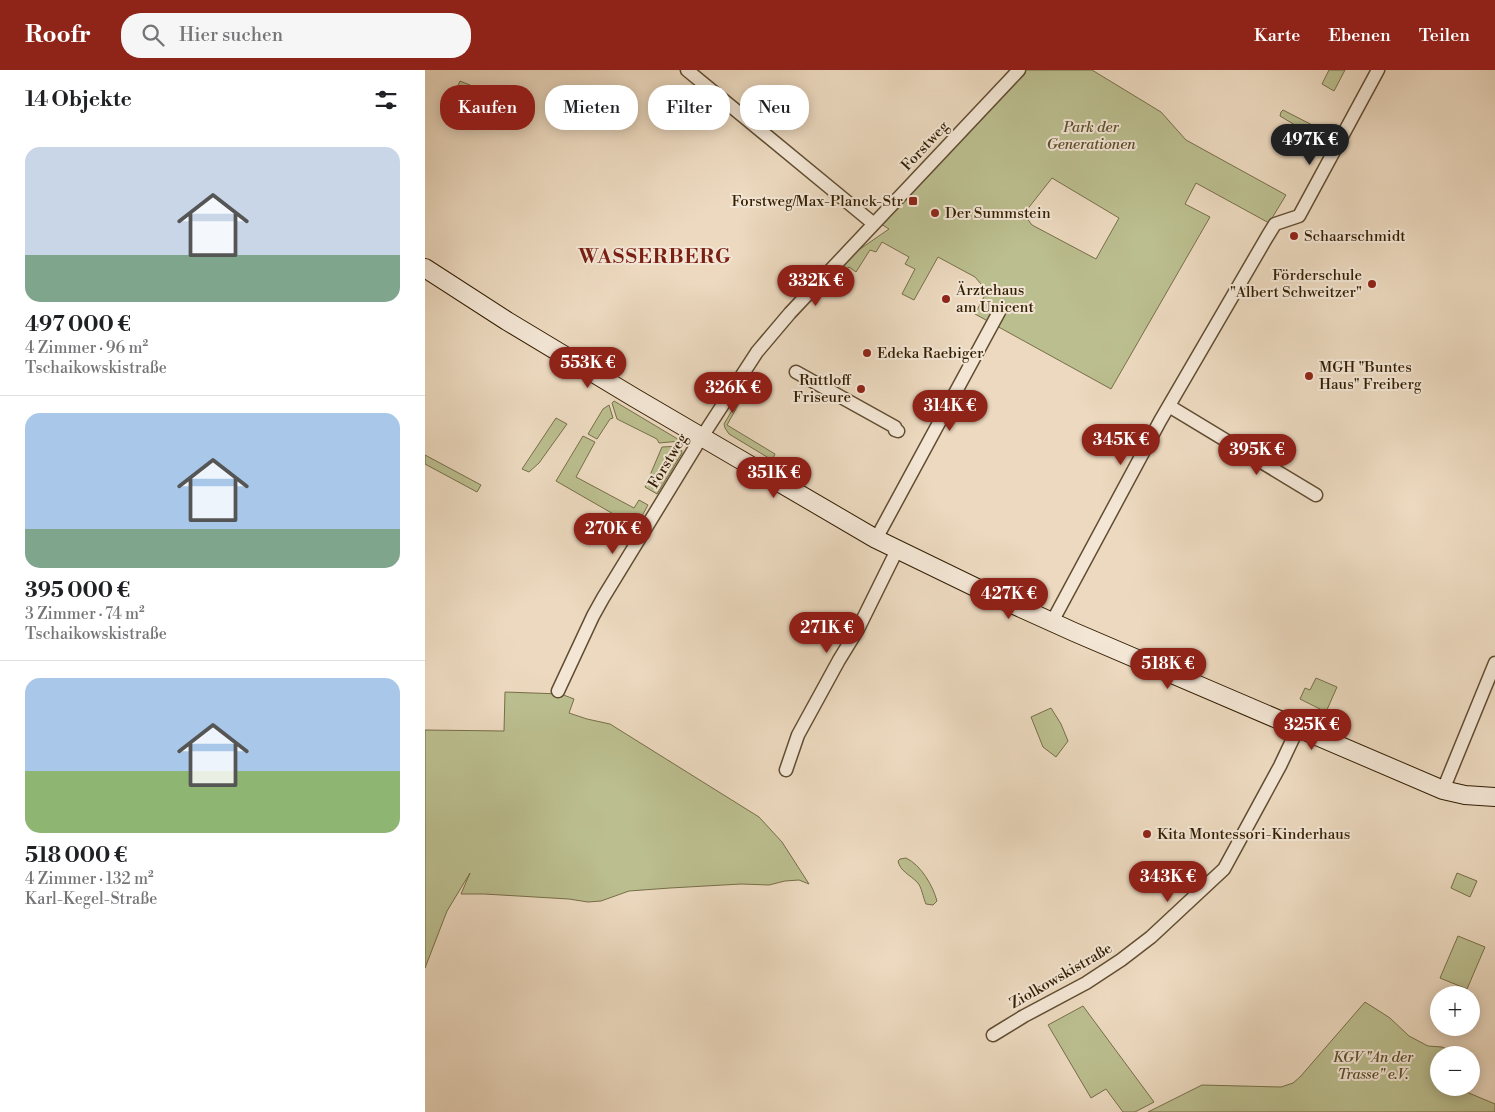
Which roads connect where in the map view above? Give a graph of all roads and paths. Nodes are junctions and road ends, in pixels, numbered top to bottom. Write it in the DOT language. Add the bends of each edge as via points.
graph roads {
  1 [pos="687,70"];
  2 [pos="1019,70"];
  3 [pos="1378,70"];
  4 [pos="874,224"];
  5 [pos="425,268"];
  6 [pos="999,312"];
  7 [pos="796,372"];
  8 [pos="1169,406"];
  9 [pos="898,431"];
  10 [pos="702,437"];
  11 [pos="1317,495"];
  12 [pos="876,539"];
  13 [pos="897,550"];
  14 [pos="1052,622"];
  15 [pos="1495,663"];
  16 [pos="558,691"];
  17 [pos="1298,728"];
  18 [pos="786,770"];
  19 [pos="1443,790"];
  20 [pos="1495,797"];
  21 [pos="993,1035"];
  1 -- 4 [label="street"];
  2 -- 4 [label="street, Forstweg"];
  3 -- 8 [label="street" via="1299,216 1275,224"];
  4 -- 10 [label="street, Forstweg" via="757,352"];
  5 -- 10 [label="street"];
  6 -- 12 [label="street"];
  7 -- 9 [label="street"];
  8 -- 11 [label="street"];
  8 -- 14 [label="street"];
  10 -- 12 [label="street"];
  10 -- 16 [label="street, Forstweg" via="603,598"];
  12 -- 13 [label="street"];
  13 -- 14 [label="street"];
  13 -- 18 [label="street" via="858,629 798,735"];
  14 -- 17 [label="street"];
  15 -- 19 [label="street"];
  17 -- 19 [label="street"];
  17 -- 21 [label="street, Ziolkowskistraße" via="1225,869 1121,960"];
  19 -- 20 [label="street"];
}
